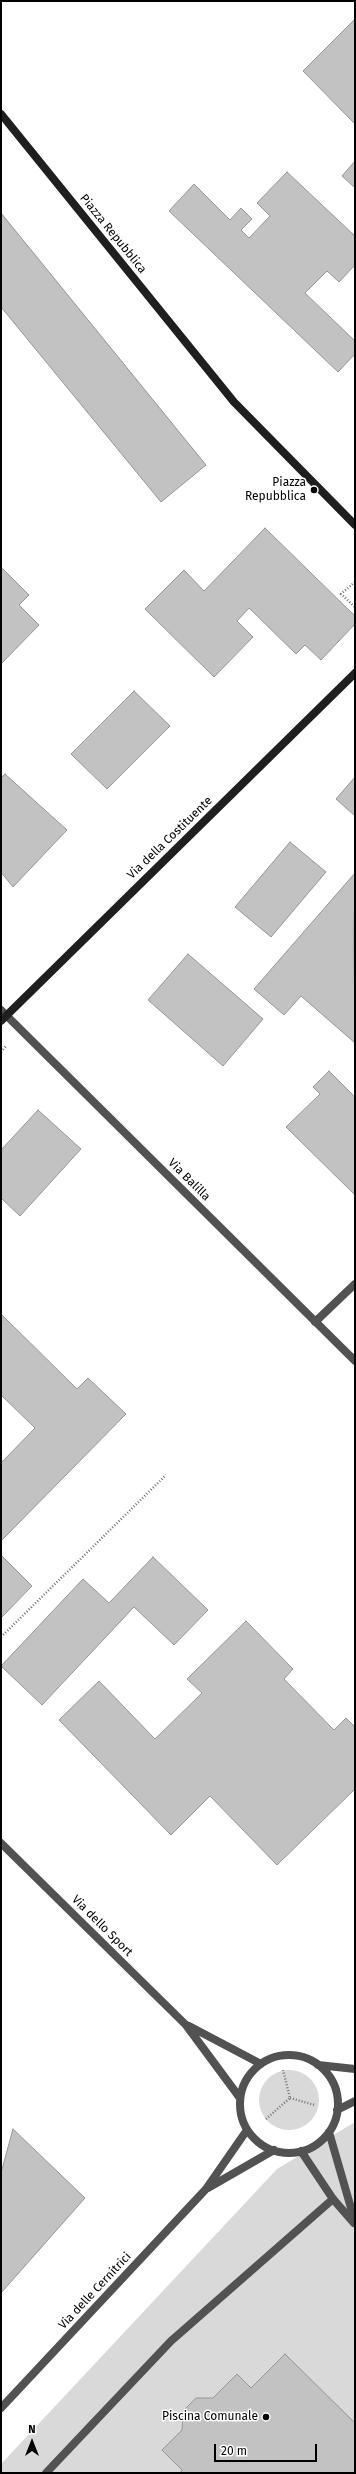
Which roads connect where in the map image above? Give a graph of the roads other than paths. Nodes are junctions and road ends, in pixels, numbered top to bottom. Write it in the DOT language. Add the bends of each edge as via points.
graph roads {
  1 [pos="1,114"];
  2 [pos="355,525"];
  3 [pos="355,673"];
  4 [pos="3,1015"];
  5 [pos="355,1284"];
  6 [pos="315,1322"];
  7 [pos="355,1361"];
  8 [pos="1,1843"];
  9 [pos="186,2025"];
  10 [pos="261,2064"];
  11 [pos="318,2064"];
  12 [pos="355,2068"];
  13 [pos="240,2098"];
  14 [pos="355,2101"];
  15 [pos="337,2110"];
  16 [pos="247,2130"];
  17 [pos="329,2132"];
  18 [pos="274,2150"];
  19 [pos="301,2151"];
  20 [pos="206,2189"];
  21 [pos="333,2199"];
  22 [pos="355,2223"];
  23 [pos="1,2408"];
  24 [pos="46,2473"];
  1 -- 2 [label="street, Piazza Repubblica" via="234,402"];
  3 -- 4 [label="street, Via della Costituente"];
  4 -- 6 [label="street, Via Balilla"];
  5 -- 6 [label="street"];
  6 -- 7 [label="street, Via Balilla"];
  8 -- 9 [label="street, Via dello Sport"];
  9 -- 10 [label="street, Via dello Sport"];
  9 -- 13 [label="street, Via dello Sport"];
  10 -- 11 [label="street" via="275,2057 290,2055"];
  10 -- 13 [label="street" via="251,2073"];
  11 -- 12 [label="street"];
  11 -- 15 [label="street" via="334,2085"];
  13 -- 16 [label="street" via="241,2114"];
  14 -- 15 [label="street"];
  15 -- 17 [label="street"];
  16 -- 18 [label="street" via="259,2142"];
  16 -- 20 [label="street, Via delle Cernitrici"];
  17 -- 19 [label="street" via="321,2140"];
  17 -- 22 [label="street"];
  18 -- 19 [label="street"];
  18 -- 20 [label="street, Via delle Cernitrici"];
  19 -- 21 [label="street"];
  20 -- 23 [label="street, Via delle Cernitrici"];
  21 -- 22 [label="street"];
  21 -- 24 [label="street" via="171,2341"];
}
